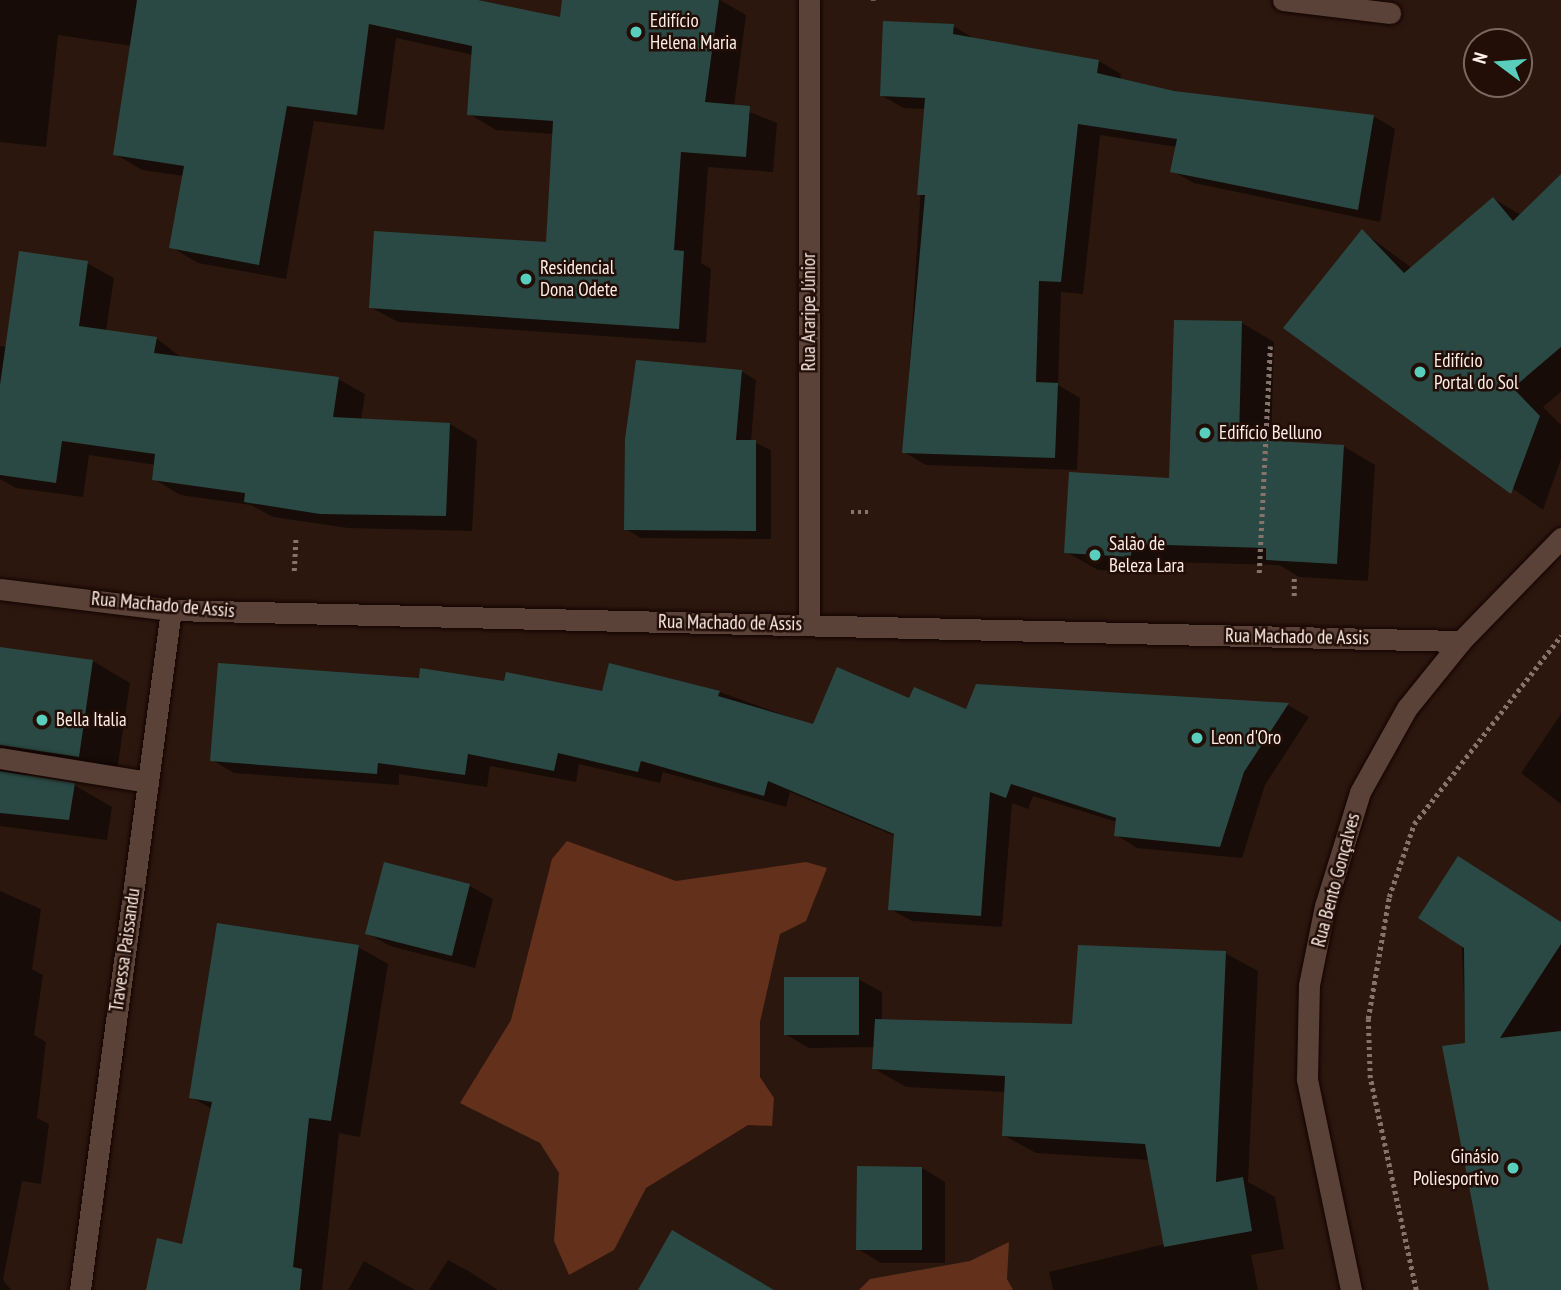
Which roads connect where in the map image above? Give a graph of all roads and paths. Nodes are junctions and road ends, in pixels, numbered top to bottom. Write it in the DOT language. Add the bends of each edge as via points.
graph roads {
  1 [pos="809,0"];
  2 [pos="1283,0"];
  3 [pos="1390,13"];
  4 [pos="1270,346"];
  5 [pos="1561,538"];
  6 [pos="1259,573"];
  7 [pos="0,589"];
  8 [pos="171,610"];
  9 [pos="809,625"];
  10 [pos="1561,636"];
  11 [pos="1461,641"];
  12 [pos="0,758"];
  13 [pos="148,782"];
  14 [pos="80,1290"];
  15 [pos="1351,1290"];
  16 [pos="1416,1290"];
  1 -- 9 [label="street, Rua Araripe Júnior"];
  2 -- 3 [label="street"];
  4 -- 6 [label="path"];
  5 -- 11 [label="street, Rua Bento Gonçalves"];
  7 -- 8 [label="street, Rua Machado de Assis"];
  8 -- 9 [label="street, Rua Machado de Assis"];
  8 -- 13 [label="street, Travessa Paissandu"];
  9 -- 11 [label="street, Rua Machado de Assis"];
  10 -- 16 [label="path" via="1414,824 1388,897 1367,1019 1370,1078"];
  11 -- 15 [label="street, Rua Bento Gonçalves" via="1407,708 1360,792 1309,985 1307,1079"];
  12 -- 13 [label="street"];
  13 -- 14 [label="street, Travessa Paissandu"];
}
